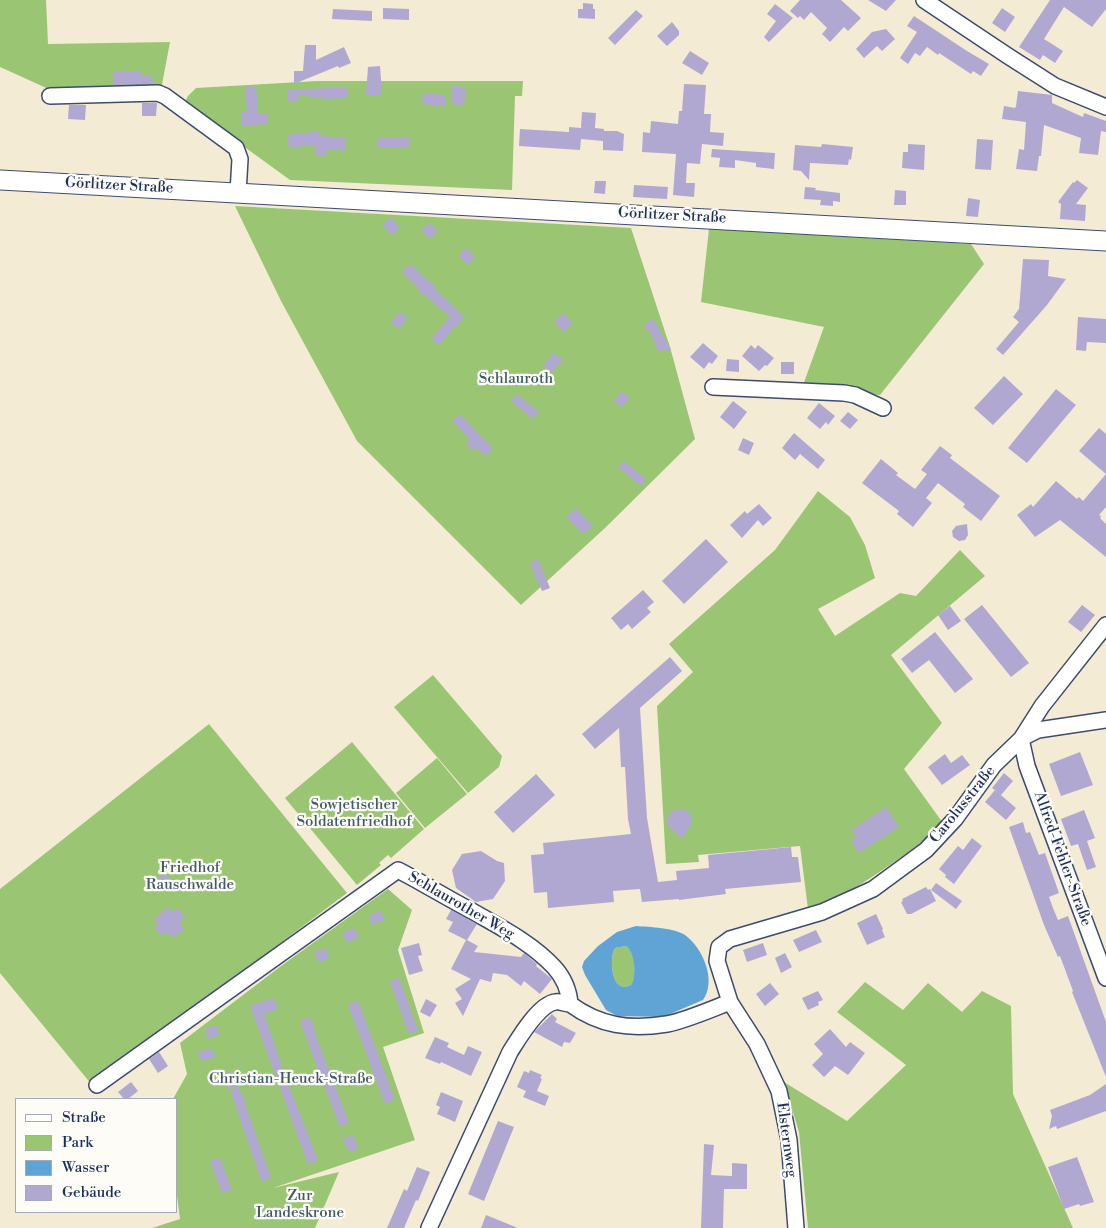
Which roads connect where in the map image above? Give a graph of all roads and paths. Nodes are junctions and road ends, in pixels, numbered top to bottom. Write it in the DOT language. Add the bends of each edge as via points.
graph roads {
  1 [pos="924,0"];
  2 [pos="50,96"];
  3 [pos="1106,107"];
  4 [pos="0,180"];
  5 [pos="238,193"];
  6 [pos="1106,241"];
  7 [pos="713,387"];
  8 [pos="883,408"];
  9 [pos="1106,625"];
  10 [pos="1106,720"];
  11 [pos="1021,738"];
  12 [pos="719,947"];
  13 [pos="1106,978"];
  14 [pos="730,1002"];
  15 [pos="570,1004"];
  16 [pos="97,1085"];
  17 [pos="429,1228"];
  18 [pos="796,1228"];
  1 -- 3 [label="street" via="1055,86"];
  2 -- 5 [label="street" via="158,93 165,96 236,148 240,159"];
  4 -- 5 [label="street, Görlitzer Straße"];
  5 -- 6 [label="street, Görlitzer Straße"];
  7 -- 8 [label="street" via="844,393"];
  9 -- 11 [label="street, Carolusstraße"];
  10 -- 11 [label="street" via="1038,730"];
  11 -- 12 [label="street, Carolusstraße" via="994,765 955,819 926,850 900,871 873,889 822,912 730,939"];
  11 -- 13 [label="street, Alfred-Fehler-Straße" via="1027,766"];
  12 -- 14 [label="street, Elsternweg" via="717,961"];
  14 -- 15 [label="street" via="668,1024 634,1026 610,1025"];
  14 -- 18 [label="street, Elsternweg" via="757,1044 779,1091 789,1140"];
  15 -- 16 [label="street, Schlaurother Weg" via="565,981 542,955 495,924 398,870"];
  15 -- 17 [label="street" via="547,1004 510,1052"];
}
